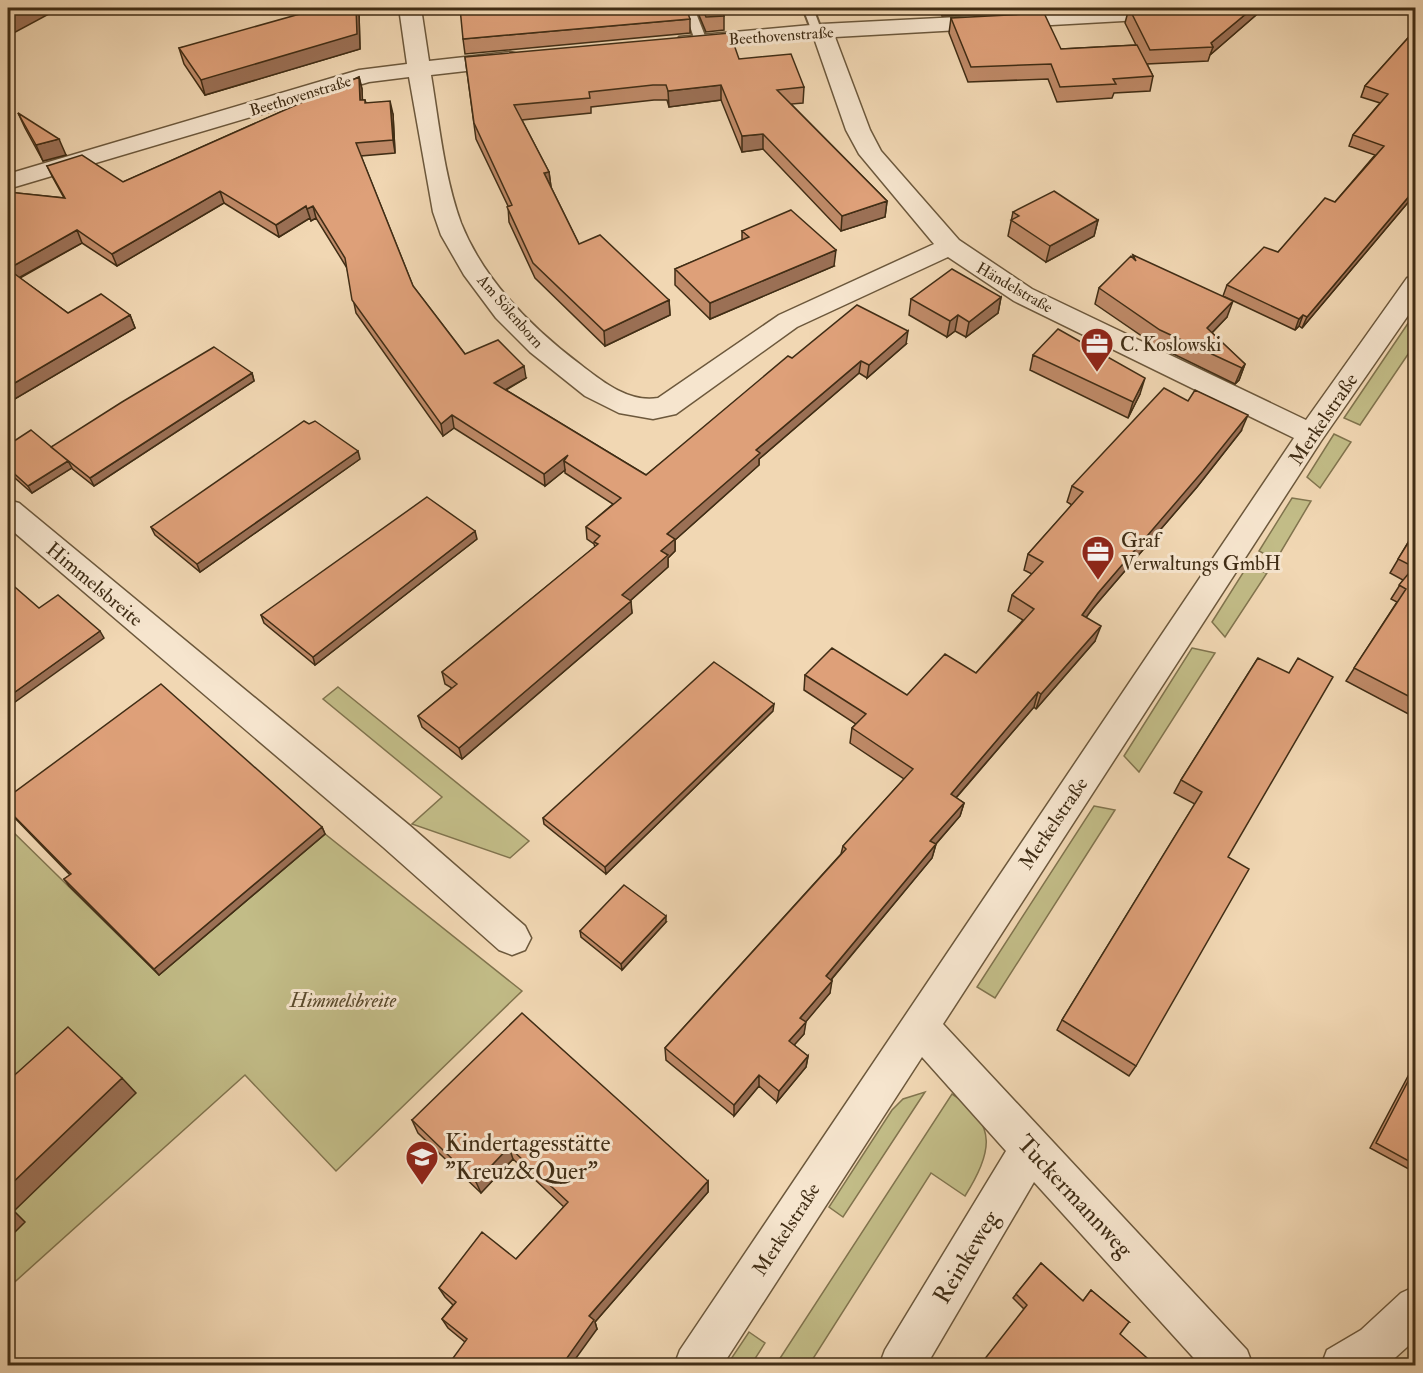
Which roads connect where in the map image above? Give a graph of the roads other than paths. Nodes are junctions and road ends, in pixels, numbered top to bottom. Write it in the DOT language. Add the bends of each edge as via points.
graph roads {
  1 [pos="410,8"];
  2 [pos="689,8"];
  3 [pos="808,8"];
  4 [pos="1248,8"];
  5 [pos="820,31"];
  6 [pos="701,41"];
  7 [pos="666,44"];
  8 [pos="536,56"];
  9 [pos="418,68"];
  10 [pos="8,182"];
  11 [pos="950,246"];
  12 [pos="1416,284"];
  13 [pos="1311,434"];
  14 [pos="8,511"];
  15 [pos="512,938"];
  16 [pos="919,1026"];
  17 [pos="1032,1148"];
  18 [pos="1416,1308"];
  19 [pos="696,1365"];
  20 [pos="901,1365"];
  21 [pos="1231,1365"];
  22 [pos="1343,1365"];
  1 -- 9 [label="street, Am Sölenborn"];
  2 -- 6 [label="lane"];
  3 -- 5 [label="lane"];
  4 -- 5 [label="street, Beethovenstraße"];
  5 -- 6 [label="street, Beethovenstraße"];
  5 -- 11 [label="street, Händelstraße" via="871,154"];
  6 -- 7 [label="street, Beethovenstraße"];
  8 -- 9 [label="street, Beethovenstraße"];
  9 -- 10 [label="street, Beethovenstraße" via="368,75"];
  9 -- 11 [label="street, Am Sölenborn" via="442,199 454,234 471,265 523,330 557,362 618,402 654,410 666,407 788,321"];
  11 -- 13 [label="street, Händelstraße" via="1023,295"];
  12 -- 13 [label="street, Merkelstraße"];
  13 -- 16 [label="street, Merkelstraße"];
  14 -- 15 [label="street, Himmelsbreite"];
  16 -- 17 [label="street, Tuckermannweg"];
  16 -- 19 [label="street, Merkelstraße"];
  17 -- 20 [label="street, Reinkeweg"];
  17 -- 21 [label="street, Tuckermannweg"];
  18 -- 22 [label="street" via="1377,1346"];
}
